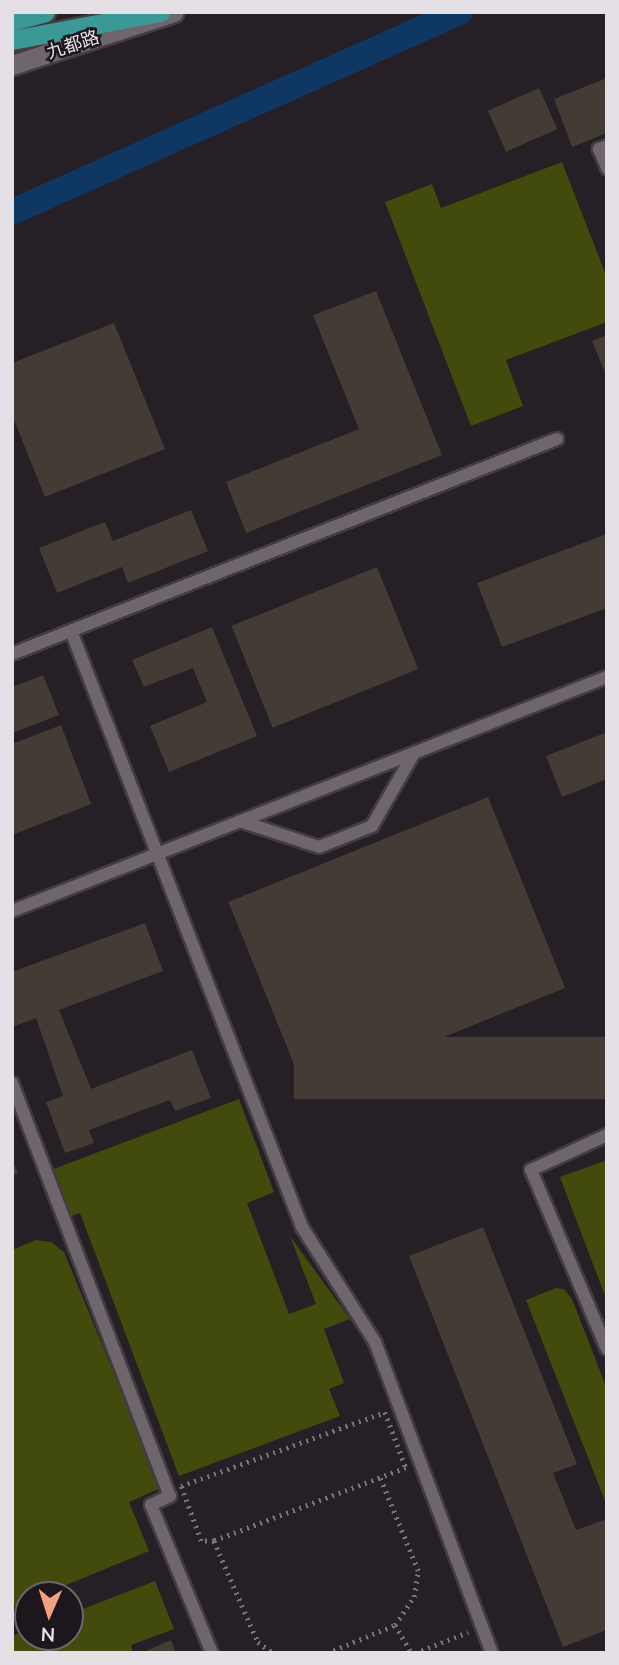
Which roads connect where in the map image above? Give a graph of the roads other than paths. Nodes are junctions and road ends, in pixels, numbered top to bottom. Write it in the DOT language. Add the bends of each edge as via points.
graph roads {
  1 [pos="45,12"];
  2 [pos="160,12"];
  3 [pos="174,12"];
  4 [pos="12,22"];
  5 [pos="12,40"];
  6 [pos="12,65"];
  7 [pos="607,146"];
  8 [pos="607,169"];
  9 [pos="557,439"];
  10 [pos="71,631"];
  11 [pos="12,654"];
  12 [pos="607,677"];
  13 [pos="414,753"];
  14 [pos="240,821"];
  15 [pos="158,853"];
  16 [pos="12,911"];
  17 [pos="12,1083"];
  18 [pos="607,1135"];
  19 [pos="607,1349"];
  20 [pos="212,1653"];
  21 [pos="492,1653"];
  1 -- 4 [label="main road"];
  2 -- 5 [label="main road"];
  3 -- 6 [label="main road, 九都路"];
  7 -- 8 [label="lane" via="599,149"];
  9 -- 10 [label="lane"];
  10 -- 11 [label="lane"];
  10 -- 15 [label="lane"];
  12 -- 13 [label="lane"];
  13 -- 14 [label="lane"];
  13 -- 14 [label="lane" via="372,826 320,847"];
  14 -- 15 [label="lane"];
  15 -- 16 [label="lane"];
  15 -- 21 [label="lane" via="302,1227 375,1342"];
  17 -- 20 [label="lane" via="170,1496 151,1505"];
  18 -- 19 [label="lane" via="531,1170"];
}
